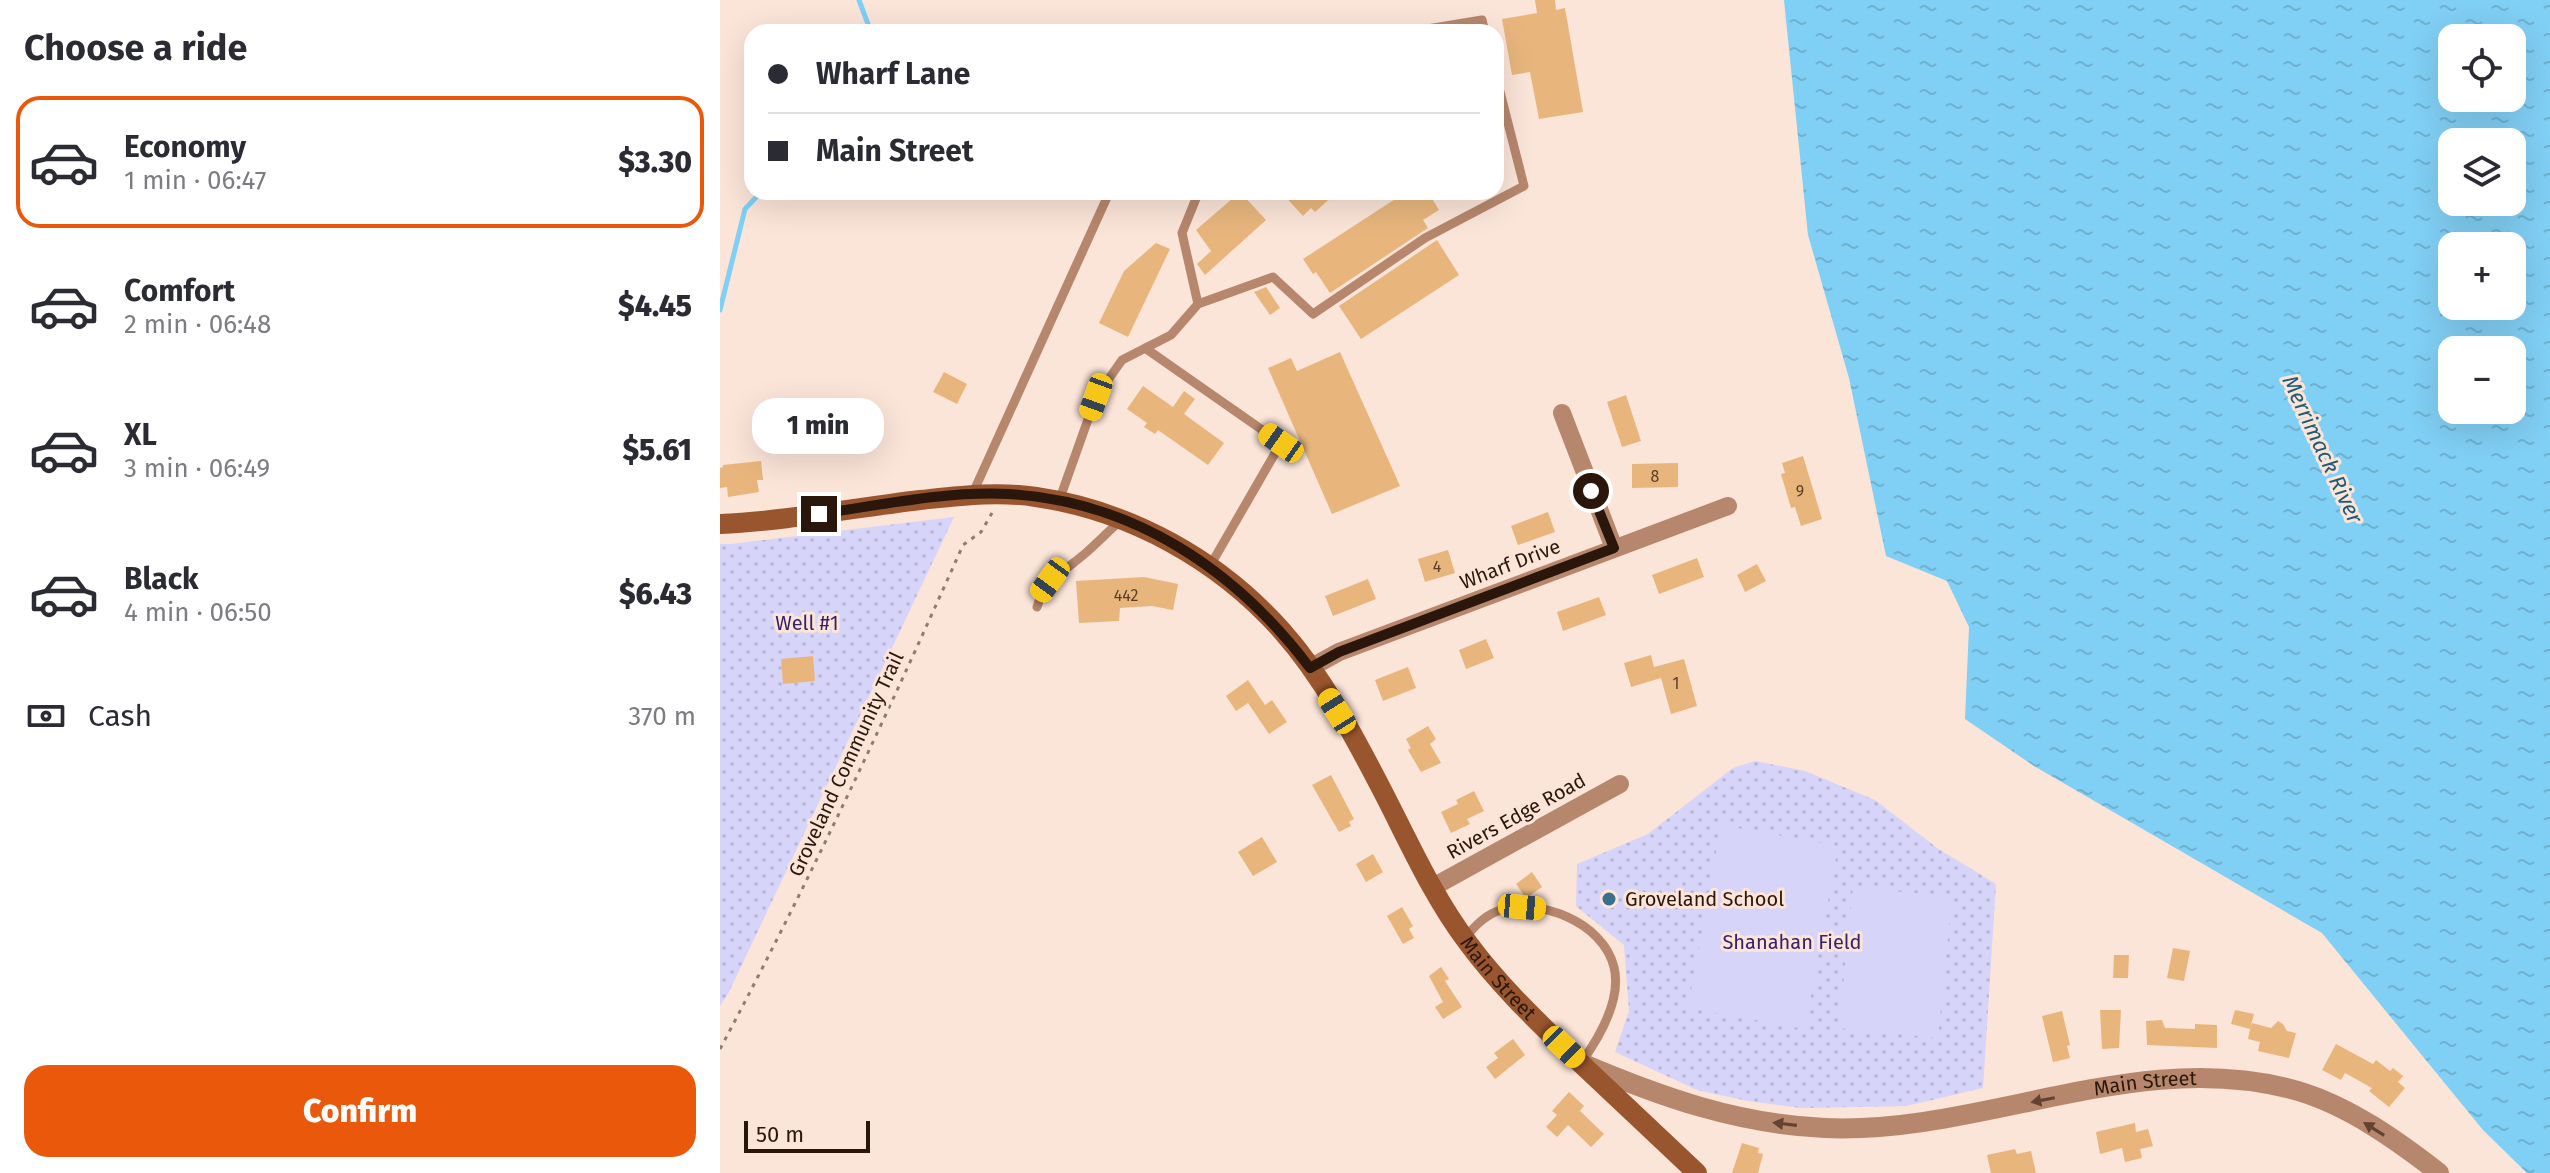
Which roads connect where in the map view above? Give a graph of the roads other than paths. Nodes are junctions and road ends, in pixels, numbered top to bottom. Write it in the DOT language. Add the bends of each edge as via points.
graph roads {
  1 [pos="1458,24"];
  2 [pos="1483,24"];
  3 [pos="1504,107"];
  4 [pos="1504,197"];
  5 [pos="1106,200"];
  6 [pos="1197,200"];
  7 [pos="1497,200"];
  8 [pos="1198,304"];
  9 [pos="1145,348"];
  10 [pos="1562,413"];
  11 [pos="972,495"];
  12 [pos="1059,501"];
  13 [pos="1728,506"];
  14 [pos="1121,520"];
  15 [pos="720,524"];
  16 [pos="1614,548"];
  17 [pos="1210,566"];
  18 [pos="1037,607"];
  19 [pos="1310,668"];
  20 [pos="1620,784"];
  21 [pos="1433,887"];
  22 [pos="1464,938"];
  23 [pos="1581,1063"];
  24 [pos="1697,1173"];
  25 [pos="2439,1173"];
  1 -- 2 [label="lane"];
  3 -- 4 [label="lane" via="1524,186"];
  5 -- 11 [label="lane"];
  6 -- 8 [label="lane" via="1182,233"];
  7 -- 8 [label="lane" via="1425,238 1313,314 1273,277"];
  8 -- 9 [label="lane" via="1171,335"];
  9 -- 12 [label="lane" via="1122,360 1096,397"];
  9 -- 17 [label="lane" via="1281,443"];
  10 -- 16 [label="street"];
  11 -- 12 [label="main road, Main Street"];
  11 -- 15 [label="main road, Main Street"];
  12 -- 14 [label="main road, Main Street"];
  13 -- 16 [label="street, Wharf Drive"];
  14 -- 17 [label="main road, Main Street"];
  14 -- 18 [label="lane" via="1050,580"];
  16 -- 19 [label="street, Wharf Drive" via="1339,652"];
  17 -- 19 [label="main road, Main Street" via="1283,632"];
  19 -- 21 [label="main road, Main Street"];
  20 -- 21 [label="street, Rivers Edge Road"];
  21 -- 22 [label="main road, Main Street"];
  22 -- 23 [label="main road, Main Street"];
  22 -- 23 [label="lane" via="1497,911 1522,907 1569,917 1604,948 1614,966 1614,994 1598,1039"];
  23 -- 24 [label="main road"];
  25 -- 23 [label="street, Main Street, one-way" via="2341,1109 2301,1092 2238,1080 2150,1080 1921,1122 1826,1128 1679,1102"];
}
